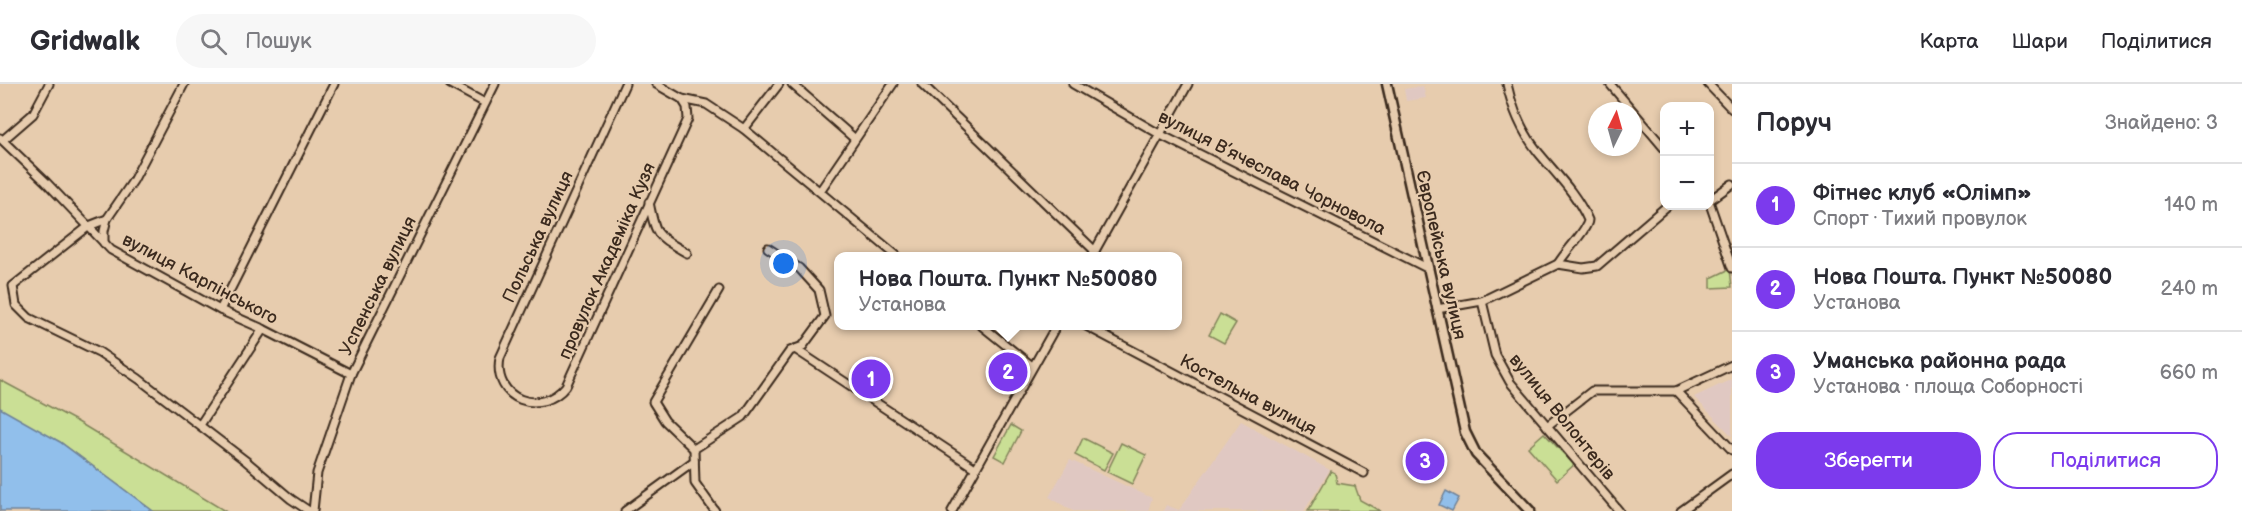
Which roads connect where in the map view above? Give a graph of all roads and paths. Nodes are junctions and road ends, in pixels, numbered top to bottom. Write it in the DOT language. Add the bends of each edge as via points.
graph roads {
  1 [pos="49,84"];
  2 [pos="184,84"];
  3 [pos="334,84"];
  4 [pos="450,84"];
  5 [pos="495,84"];
  6 [pos="625,84"];
  7 [pos="656,84"];
  8 [pos="779,84"];
  9 [pos="792,84"];
  10 [pos="893,84"];
  11 [pos="922,84"];
  12 [pos="1072,84"];
  13 [pos="1188,84"];
  14 [pos="1387,84"];
  15 [pos="1507,84"];
  16 [pos="1610,84"];
  17 [pos="1708,84"];
  18 [pos="682,99"];
  19 [pos="485,103"];
  20 [pos="1732,109"];
  21 [pos="744,129"];
  22 [pos="1161,135"];
  23 [pos="2,139"];
  24 [pos="855,139"];
  25 [pos="1660,142"];
  26 [pos="1732,184"];
  27 [pos="820,191"];
  28 [pos="1714,199"];
  29 [pos="649,202"];
  30 [pos="1662,210"];
  31 [pos="1713,210"];
  32 [pos="108,219"];
  33 [pos="89,226"];
  34 [pos="104,243"];
  35 [pos="768,248"];
  36 [pos="892,252"];
  37 [pos="1091,252"];
  38 [pos="1094,252"];
  39 [pos="687,253"];
  40 [pos="1558,264"];
  41 [pos="1427,268"];
  42 [pos="1732,268"];
  43 [pos="719,290"];
  44 [pos="1482,302"];
  45 [pos="1437,309"];
  46 [pos="220,310"];
  47 [pos="263,330"];
  48 [pos="987,330"];
  49 [pos="1054,330"];
  50 [pos="1094,330"];
  51 [pos="795,349"];
  52 [pos="1732,365"];
  53 [pos="1032,366"];
  54 [pos="351,374"];
  55 [pos="1676,391"];
  56 [pos="519,399"];
  57 [pos="200,425"];
  58 [pos="1546,426"];
  59 [pos="694,449"];
  60 [pos="1732,450"];
  61 [pos="694,461"];
  62 [pos="975,468"];
  63 [pos="1364,474"];
  64 [pos="1732,474"];
  65 [pos="309,511"];
  66 [pos="314,511"];
  67 [pos="625,511"];
  68 [pos="715,511"];
  69 [pos="952,511"];
  70 [pos="1530,511"];
  71 [pos="1619,511"];
  72 [pos="1681,511"];
  1 -- 23 [label="street" via="33,114"];
  2 -- 32 [label="street" via="133,181"];
  3 -- 46 [label="street"];
  4 -- 19 [label="street"];
  5 -- 19 [label="street, Успенська вулиця"];
  6 -- 56 [label="street, Польська вулиця" via="500,358 503,384"];
  7 -- 18 [label="street"];
  8 -- 21 [label="street"];
  9 -- 24 [label="street"];
  10 -- 24 [label="street"];
  11 -- 37 [label="street"];
  12 -- 22 [label="street, вулиця В’ячеслава Чорновола"];
  13 -- 22 [label="street"];
  14 -- 41 [label="main road, Європейська вулиця"];
  15 -- 40 [label="street" via="1510,99 1533,144 1561,176 1588,220 1586,229"];
  16 -- 25 [label="street"];
  17 -- 20 [label="street"];
  18 -- 21 [label="street" via="706,104"];
  18 -- 29 [label="street, провулок Академіка Кузя" via="688,118"];
  19 -- 54 [label="street, Успенська вулиця"];
  21 -- 27 [label="street"];
  22 -- 38 [label="street"];
  22 -- 41 [label="street, вулиця В’ячеслава Чорновола"];
  23 -- 33 [label="street, вулиця Карпінського"];
  24 -- 27 [label="street"];
  26 -- 28 [label="street"];
  27 -- 36 [label="street"];
  29 -- 39 [label="street" via="657,234"];
  29 -- 56 [label="street, провулок Академіка Кузя" via="566,386 555,397 541,402"];
  30 -- 40 [label="street" via="1597,266"];
  31 -- 42 [label="street"];
  32 -- 33 [label="street"];
  32 -- 34 [label="street"];
  33 -- 34 [label="street, вулиця Карпінського"];
  33 -- 57 [label="street" via="12,286 16,305 29,318 99,352"];
  34 -- 46 [label="street, вулиця Карпінського" via="130,262"];
  35 -- 51 [label="street" via="799,268 819,290 825,315 803,346"];
  40 -- 44 [label="street"];
  41 -- 45 [label="main road, Європейська вулиця"];
  43 -- 59 [label="street" via="653,402 665,421"];
  44 -- 45 [label="street"];
  44 -- 58 [label="street, вулиця Волонтерів" via="1498,364"];
  45 -- 70 [label="main road, Європейська вулиця" via="1465,432 1476,454"];
  46 -- 47 [label="street, вулиця Карпінського"];
  47 -- 54 [label="street, вулиця Карпінського"];
  47 -- 57 [label="street"];
  48 -- 53 [label="street"];
  49 -- 53 [label="street"];
  50 -- 63 [label="street, Костельна вулиця"];
  51 -- 59 [label="street" via="743,417"];
  51 -- 62 [label="street"];
  52 -- 55 [label="street"];
  53 -- 62 [label="street"];
  54 -- 66 [label="street, Успенська вулиця" via="317,473"];
  55 -- 58 [label="street" via="1592,391"];
  55 -- 60 [label="street"];
  57 -- 65 [label="street"];
  58 -- 71 [label="street, вулиця Волонтерів"];
  59 -- 61 [label="street"];
  61 -- 67 [label="street"];
  61 -- 68 [label="street" via="695,483"];
  62 -- 69 [label="street"];
  64 -- 72 [label="street"];
}
